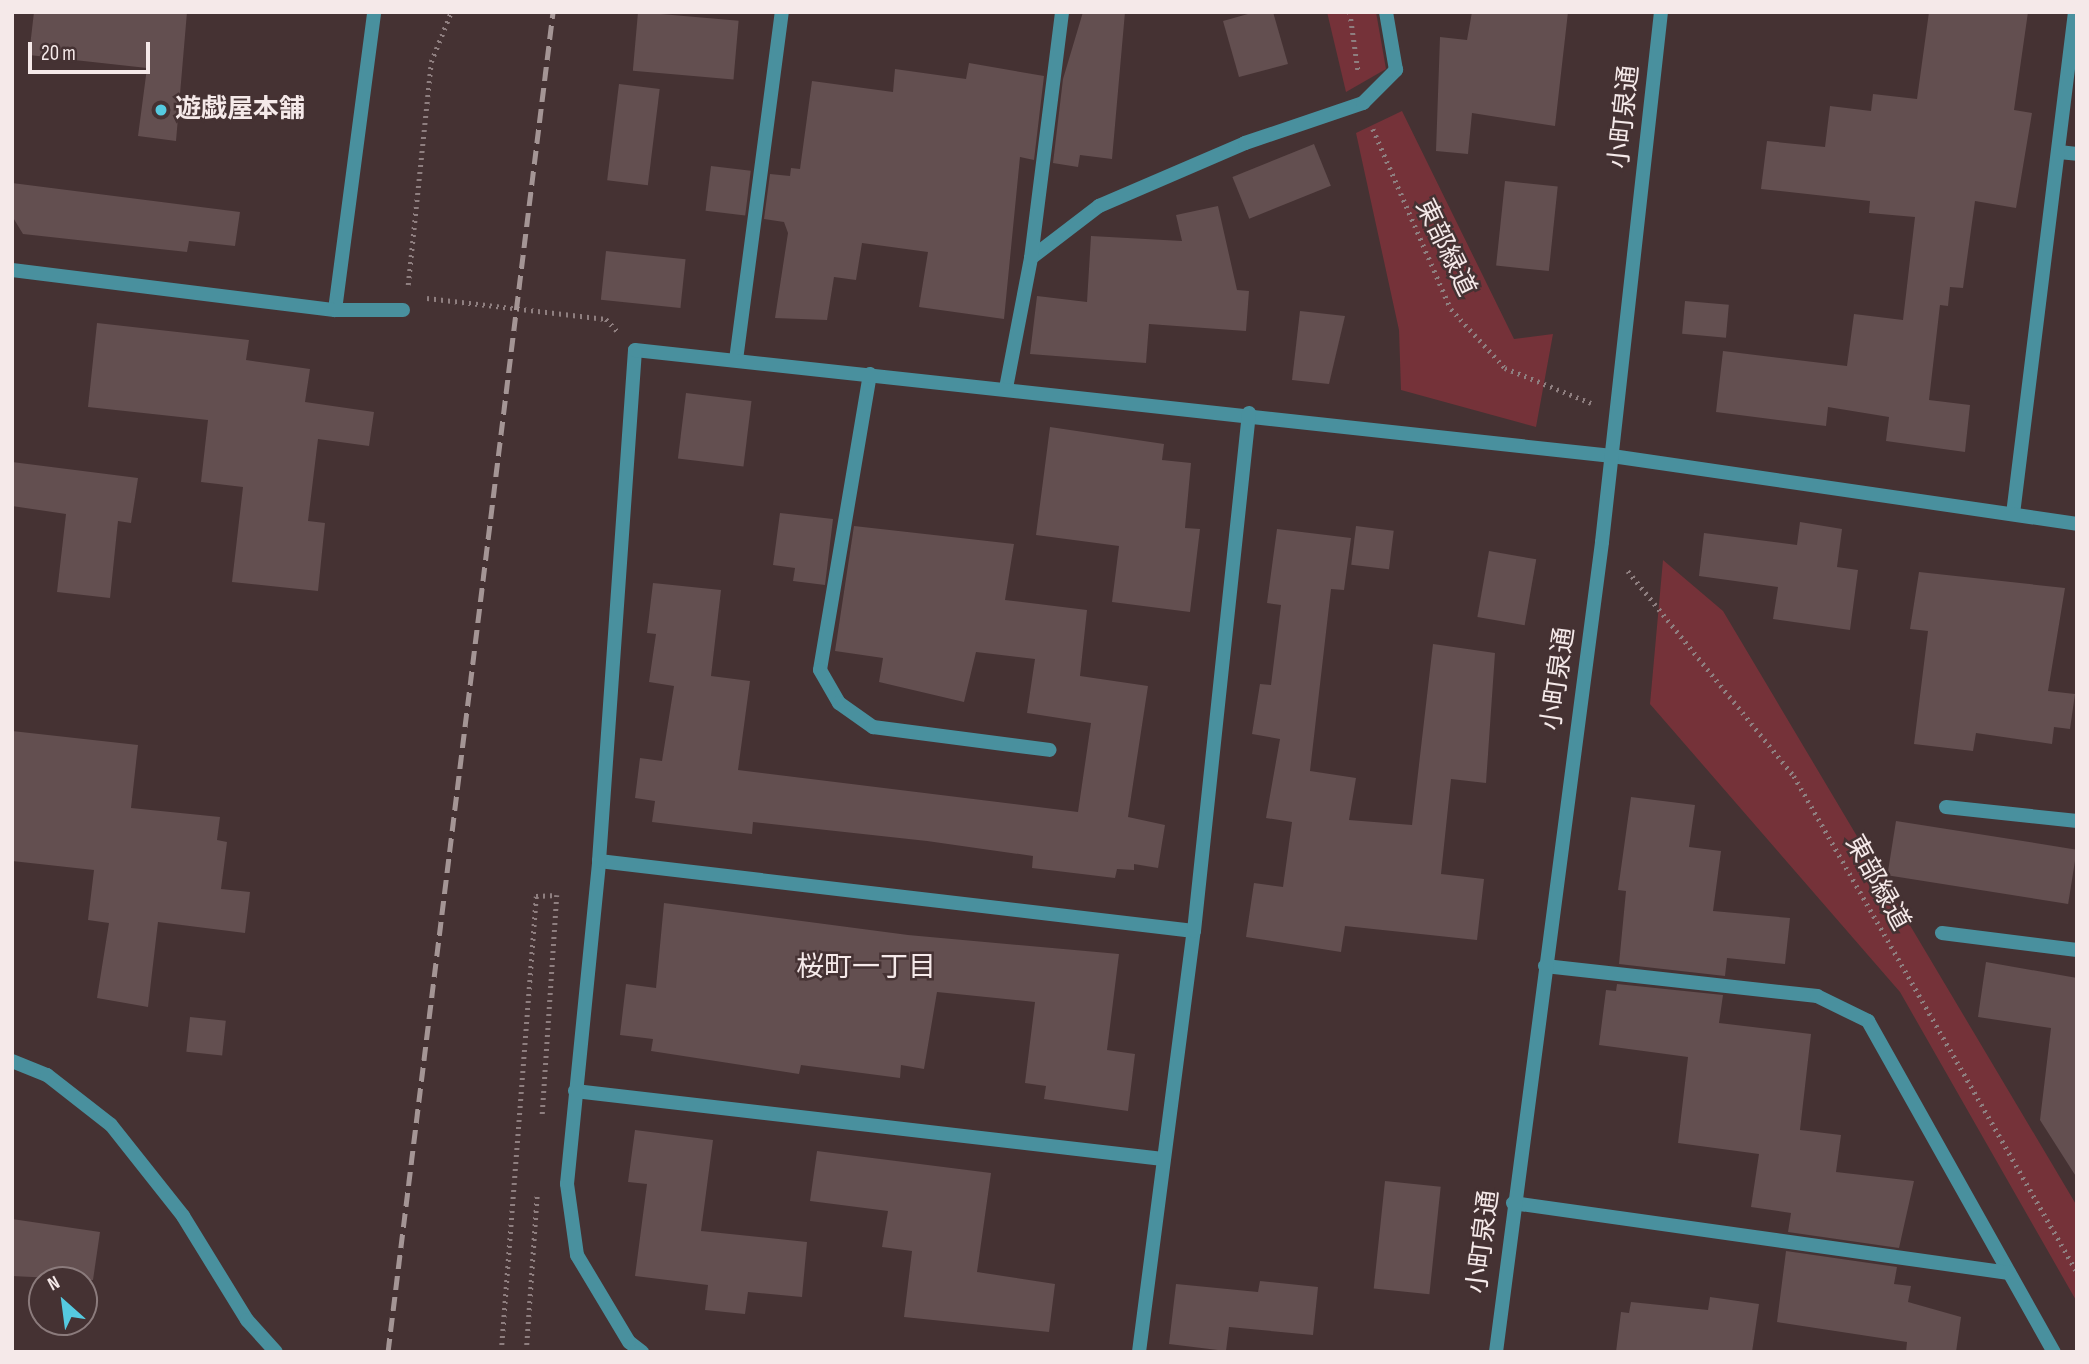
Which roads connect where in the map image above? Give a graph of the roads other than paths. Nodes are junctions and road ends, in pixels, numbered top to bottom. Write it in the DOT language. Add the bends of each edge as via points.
graph roads {
  1 [pos="373,12"];
  2 [pos="782,12"];
  3 [pos="1062,12"];
  4 [pos="1386,12"];
  5 [pos="1661,12"];
  6 [pos="2075,12"];
  7 [pos="2059,152"];
  8 [pos="2077,154"];
  9 [pos="1031,258"];
  10 [pos="12,270"];
  11 [pos="335,310"];
  12 [pos="403,310"];
  13 [pos="736,360"];
  14 [pos="870,374"];
  15 [pos="1006,388"];
  16 [pos="1249,413"];
  17 [pos="1612,456"];
  18 [pos="2013,514"];
  19 [pos="2077,524"];
  20 [pos="1051,750"];
  21 [pos="1946,807"];
  22 [pos="2077,821"];
  23 [pos="599,861"];
  24 [pos="1194,931"];
  25 [pos="1942,933"];
  26 [pos="2077,950"];
  27 [pos="1545,966"];
  28 [pos="12,1061"];
  29 [pos="575,1091"];
  30 [pos="1163,1159"];
  31 [pos="1513,1203"];
  32 [pos="2009,1273"];
  33 [pos="276,1352"];
  34 [pos="642,1352"];
  35 [pos="1139,1352"];
  36 [pos="1496,1352"];
  37 [pos="2054,1352"];
  1 -- 11 [label="street"];
  2 -- 13 [label="street"];
  3 -- 9 [label="street"];
  4 -- 9 [label="street" via="1396,70 1363,103 1245,143 1099,206"];
  5 -- 17 [label="street, 小町泉通"];
  6 -- 7 [label="street"];
  7 -- 8 [label="street"];
  7 -- 18 [label="street"];
  9 -- 15 [label="street"];
  10 -- 11 [label="street"];
  11 -- 12 [label="street"];
  13 -- 14 [label="street"];
  13 -- 23 [label="street" via="635,350"];
  14 -- 15 [label="street"];
  14 -- 20 [label="street" via="820,670 839,704 873,727"];
  15 -- 16 [label="street"];
  16 -- 17 [label="street"];
  16 -- 24 [label="street"];
  17 -- 18 [label="street"];
  17 -- 27 [label="street, 小町泉通"];
  18 -- 19 [label="street"];
  21 -- 22 [label="street"];
  23 -- 24 [label="street"];
  23 -- 29 [label="street"];
  24 -- 30 [label="street"];
  25 -- 26 [label="street"];
  27 -- 31 [label="street, 小町泉通"];
  27 -- 32 [label="street" via="1817,996 1868,1021"];
  28 -- 33 [label="street" via="47,1076 111,1125 184,1216 247,1320"];
  29 -- 30 [label="street"];
  29 -- 34 [label="street" via="567,1184 577,1255 629,1342"];
  30 -- 35 [label="street"];
  31 -- 32 [label="street"];
  31 -- 36 [label="street, 小町泉通"];
  32 -- 37 [label="street"];
}
